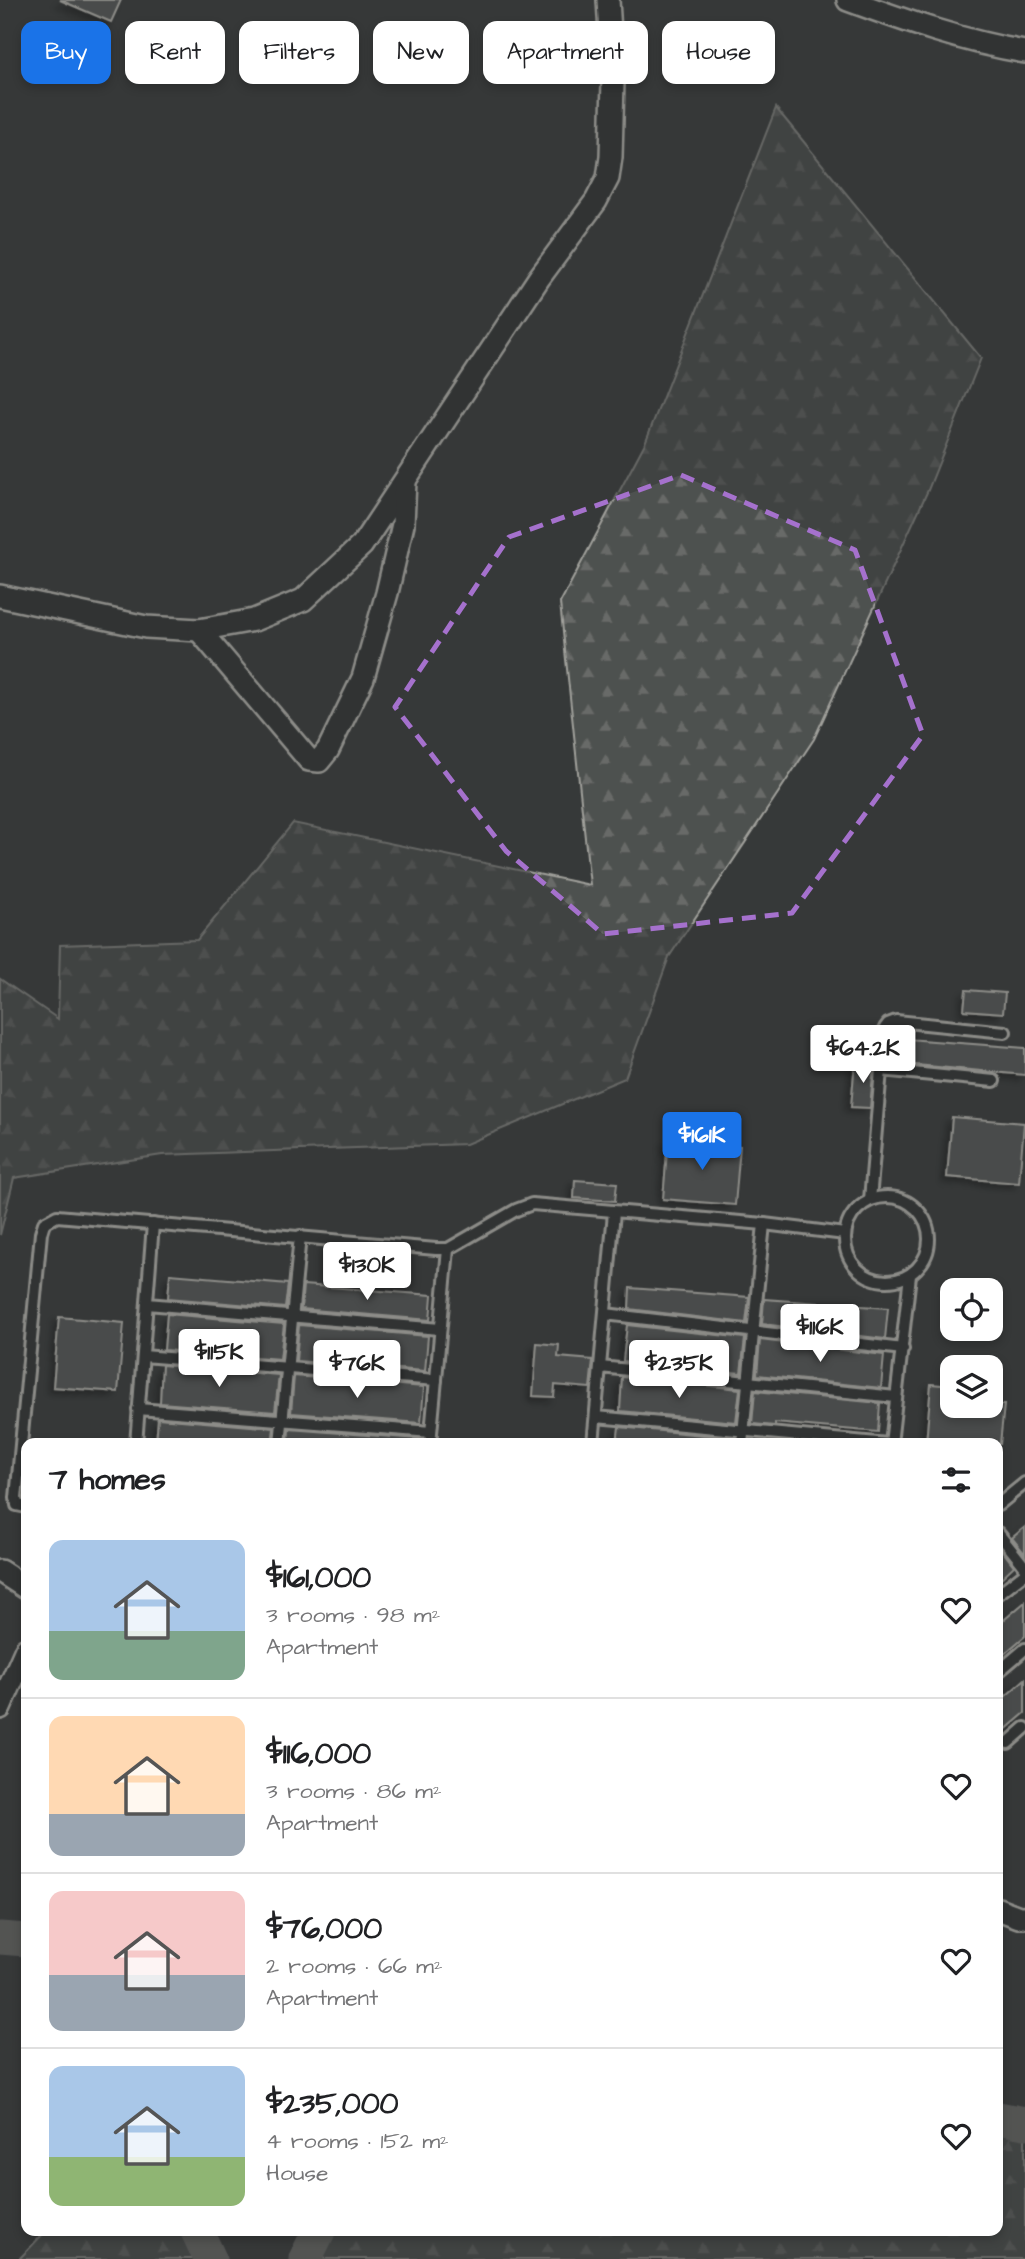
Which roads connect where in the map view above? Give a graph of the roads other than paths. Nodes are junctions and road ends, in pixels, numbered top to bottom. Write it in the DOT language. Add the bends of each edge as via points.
graph roads {
  1 [pos="608,0"];
  2 [pos="848,0"];
  3 [pos="1025,52"];
  4 [pos="405,481"];
  5 [pos="0,596"];
  6 [pos="199,630"];
  7 [pos="1006,1032"];
  8 [pos="881,1070"];
  9 [pos="994,1081"];
  10 [pos="870,1200"];
  11 [pos="614,1212"];
  12 [pos="153,1224"];
  13 [pos="764,1224"];
  14 [pos="845,1234"];
  15 [pos="300,1236"];
  16 [pos="448,1249"];
  17 [pos="910,1275"];
  18 [pos="147,1304"];
  19 [pos="605,1314"];
  20 [pos="292,1318"];
  21 [pos="440,1329"];
  22 [pos="753,1332"];
  23 [pos="903,1349"];
  24 [pos="142,1356"];
  25 [pos="600,1367"];
  26 [pos="287,1369"];
  27 [pos="436,1380"];
  28 [pos="748,1383"];
  29 [pos="896,1397"];
  30 [pos="138,1409"];
  31 [pos="596,1417"];
  32 [pos="282,1421"];
  33 [pos="22,1438"];
  34 [pos="136,1438"];
  35 [pos="281,1438"];
  36 [pos="430,1438"];
  37 [pos="594,1438"];
  38 [pos="743,1438"];
  39 [pos="890,1438"];
  40 [pos="21,1445"];
  41 [pos="1025,1483"];
  42 [pos="1003,1501"];
  43 [pos="21,1506"];
  44 [pos="1003,1539"];
  45 [pos="1025,1567"];
  46 [pos="0,1572"];
  47 [pos="1025,1573"];
  48 [pos="21,1585"];
  49 [pos="1003,1590"];
  50 [pos="1025,1649"];
  51 [pos="21,1660"];
  52 [pos="1003,1668"];
  53 [pos="0,1708"];
  54 [pos="1025,1728"];
  55 [pos="1008,1743"];
  56 [pos="1003,1911"];
  57 [pos="1025,1917"];
  1 -- 4 [label="street" via="613,81 608,178"];
  2 -- 3 [label="street" via="896,18"];
  4 -- 6 [label="street" via="362,545 303,600 254,620"];
  4 -- 6 [label="street" via="403,523 363,678 319,761 309,760"];
  5 -- 6 [label="street" via="146,627"];
  7 -- 8 [label="lane" via="896,1021 885,1028"];
  8 -- 9 [label="lane"];
  8 -- 10 [label="lane"];
  10 -- 14 [label="lane" via="856,1210"];
  10 -- 17 [label="lane" via="899,1198 923,1215 930,1243 923,1261"];
  11 -- 13 [label="lane"];
  11 -- 16 [label="lane" via="532,1204"];
  11 -- 19 [label="lane"];
  12 -- 15 [label="lane"];
  12 -- 18 [label="lane"];
  12 -- 33 [label="lane" via="57,1216 44,1223"];
  13 -- 14 [label="lane"];
  13 -- 22 [label="lane"];
  14 -- 17 [label="lane" via="851,1261 865,1275 883,1281"];
  15 -- 16 [label="lane"];
  15 -- 20 [label="lane"];
  16 -- 21 [label="lane"];
  17 -- 23 [label="lane"];
  18 -- 20 [label="lane"];
  18 -- 24 [label="lane"];
  19 -- 22 [label="lane"];
  19 -- 25 [label="lane"];
  20 -- 21 [label="lane"];
  20 -- 26 [label="lane"];
  21 -- 27 [label="lane"];
  22 -- 23 [label="lane"];
  22 -- 28 [label="lane"];
  23 -- 29 [label="lane"];
  24 -- 26 [label="lane"];
  24 -- 30 [label="lane"];
  25 -- 28 [label="lane"];
  25 -- 31 [label="lane"];
  26 -- 27 [label="lane"];
  26 -- 32 [label="lane"];
  27 -- 36 [label="lane"];
  28 -- 29 [label="lane"];
  28 -- 38 [label="lane"];
  29 -- 39 [label="lane"];
  30 -- 32 [label="lane"];
  30 -- 34 [label="lane"];
  31 -- 37 [label="lane"];
  31 -- 38 [label="lane"];
  32 -- 35 [label="lane"];
  32 -- 36 [label="lane"];
  40 -- 43 [label="lane" via="16,1498"];
  41 -- 42 [label="lane"];
  44 -- 45 [label="lane"];
  46 -- 48 [label="street"];
  47 -- 49 [label="lane"];
  50 -- 52 [label="lane"];
  51 -- 53 [label="street"];
  54 -- 55 [label="lane"];
  56 -- 57 [label="street"];
}
